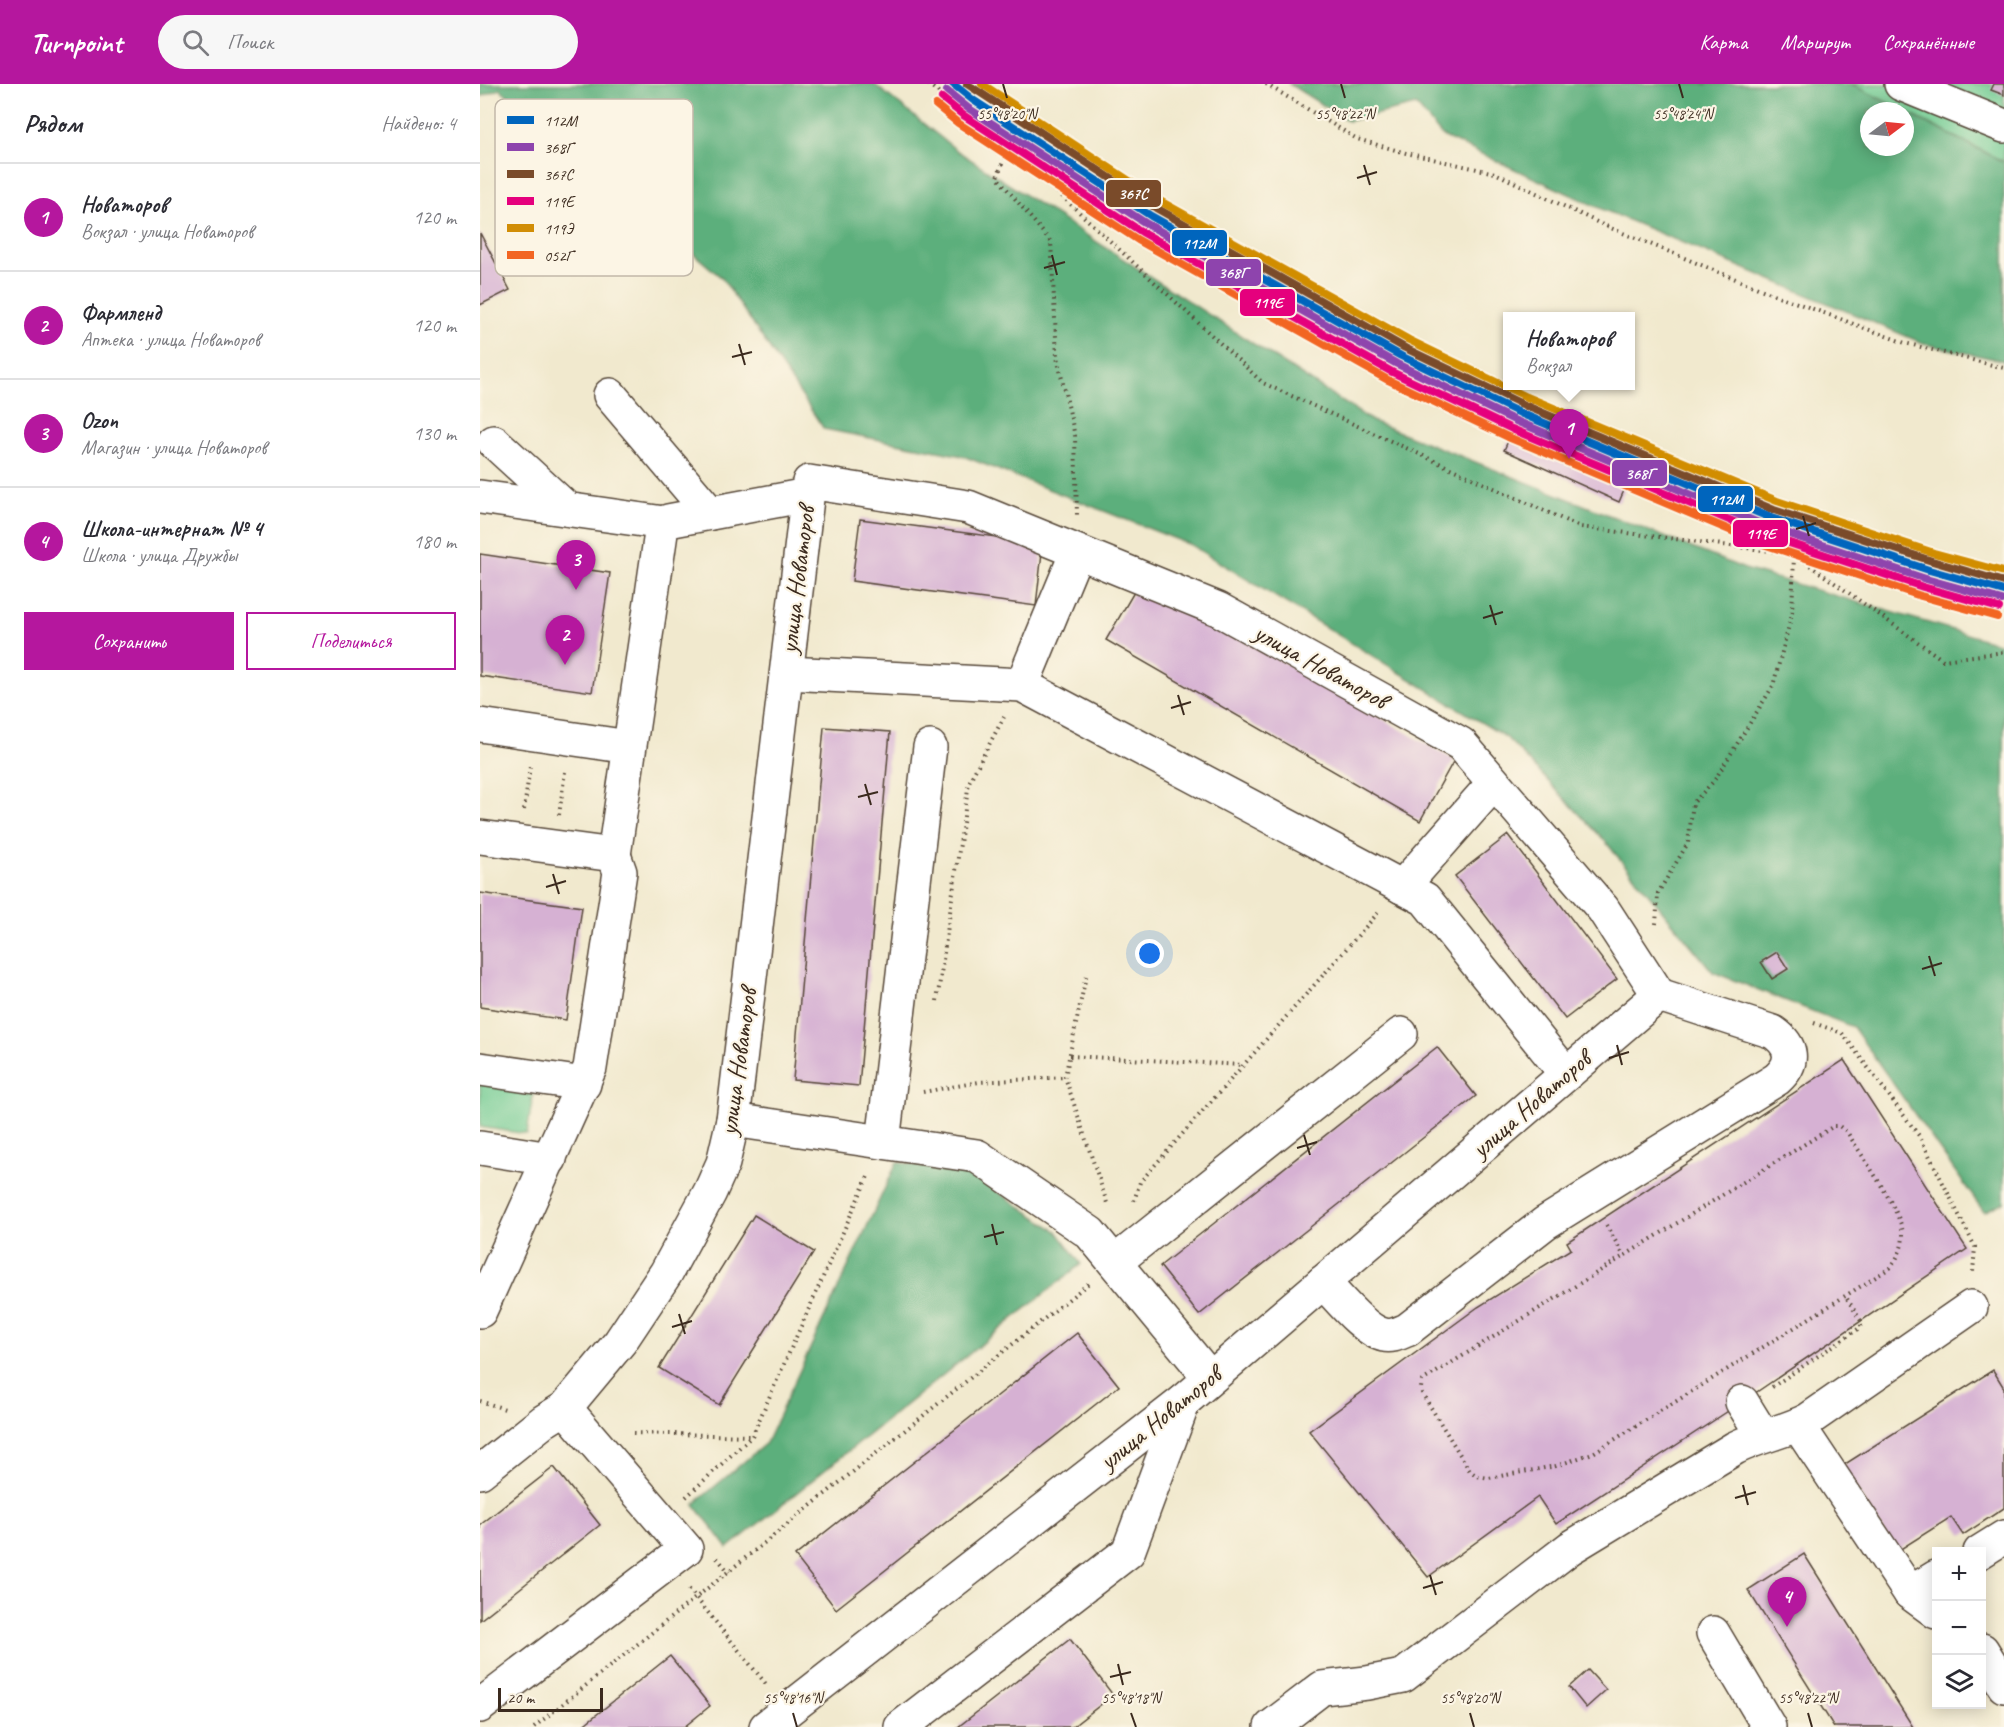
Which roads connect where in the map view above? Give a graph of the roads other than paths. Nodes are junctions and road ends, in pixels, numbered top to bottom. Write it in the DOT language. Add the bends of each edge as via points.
graph roads {
  1 [pos="1901,84"];
  2 [pos="2004,126"];
  3 [pos="610,395"];
  4 [pos="494,442"];
  5 [pos="807,495"];
  6 [pos="480,497"];
  7 [pos="567,509"];
  8 [pos="710,513"];
  9 [pos="664,523"];
  10 [pos="1077,552"];
  11 [pos="787,673"];
  12 [pos="1022,685"];
  13 [pos="480,725"];
  14 [pos="629,747"];
  15 [pos="930,747"];
  16 [pos="1494,783"];
  17 [pos="480,837"];
  18 [pos="614,855"];
  19 [pos="1402,887"];
  20 [pos="1659,995"];
  21 [pos="1401,1034"];
  22 [pos="480,1069"];
  23 [pos="1566,1074"];
  24 [pos="584,1084"];
  25 [pos="733,1120"];
  26 [pos="883,1142"];
  27 [pos="480,1148"];
  28 [pos="550,1159"];
  29 [pos="1115,1262"];
  30 [pos="1323,1282"];
  31 [pos="1971,1307"];
  32 [pos="480,1311"];
  33 [pos="1210,1378"];
  34 [pos="1184,1401"];
  35 [pos="1742,1402"];
  36 [pos="575,1420"];
  37 [pos="1798,1425"];
  38 [pos="1763,1436"];
  39 [pos="480,1472"];
  40 [pos="2004,1537"];
  41 [pos="1986,1548"];
  42 [pos="1923,1585"];
  43 [pos="1932,1604"];
  44 [pos="1713,1633"];
  45 [pos="1985,1655"];
  46 [pos="2004,1686"];
  47 [pos="480,1706"];
  48 [pos="776,1719"];
  49 [pos="901,1727"];
  50 [pos="1271,1727"];
  51 [pos="1769,1727"];
  1 -- 2 [label="street"];
  3 -- 8 [label="street"];
  4 -- 7 [label="street"];
  5 -- 8 [label="street"];
  5 -- 10 [label="street, улица Новаторов" via="809,482 968,507"];
  5 -- 11 [label="street, улица Новаторов"];
  6 -- 7 [label="street"];
  7 -- 9 [label="street"];
  8 -- 9 [label="street"];
  9 -- 14 [label="street"];
  10 -- 12 [label="street"];
  10 -- 16 [label="street, улица Новаторов" via="1218,609 1461,744"];
  11 -- 12 [label="street"];
  11 -- 25 [label="street, улица Новаторов"];
  12 -- 19 [label="street"];
  13 -- 14 [label="street"];
  14 -- 18 [label="street"];
  15 -- 26 [label="street"];
  16 -- 19 [label="street"];
  16 -- 20 [label="street, улица Новаторов" via="1603,909"];
  17 -- 18 [label="street"];
  18 -- 24 [label="street" via="620,872 593,1057"];
  19 -- 23 [label="street" via="1425,899"];
  20 -- 23 [label="street, улица Новаторов"];
  20 -- 30 [label="street" via="1773,1032 1789,1049 1788,1066 1777,1079 1536,1229 1407,1330 1395,1335 1371,1330"];
  21 -- 29 [label="street"];
  22 -- 24 [label="street"];
  23 -- 30 [label="street, улица Новаторов"];
  24 -- 28 [label="street"];
  25 -- 26 [label="street"];
  25 -- 36 [label="street, улица Новаторов" via="723,1163 696,1220"];
  26 -- 29 [label="street" via="977,1156 1090,1233"];
  27 -- 28 [label="street"];
  28 -- 32 [label="street"];
  29 -- 33 [label="street"];
  30 -- 33 [label="street, улица Новаторов"];
  31 -- 37 [label="street"];
  33 -- 34 [label="street, улица Новаторов"];
  34 -- 48 [label="street, улица Новаторов"];
  34 -- 49 [label="street" via="1128,1551"];
  35 -- 38 [label="street"];
  36 -- 39 [label="street, улица Новаторов" via="544,1421"];
  36 -- 47 [label="street" via="686,1549"];
  37 -- 38 [label="street"];
  37 -- 42 [label="street"];
  38 -- 50 [label="street" via="1735,1448 1570,1548 1403,1676 1322,1688"];
  40 -- 41 [label="street"];
  42 -- 43 [label="street"];
  44 -- 51 [label="street"];
  45 -- 46 [label="street"];
}
